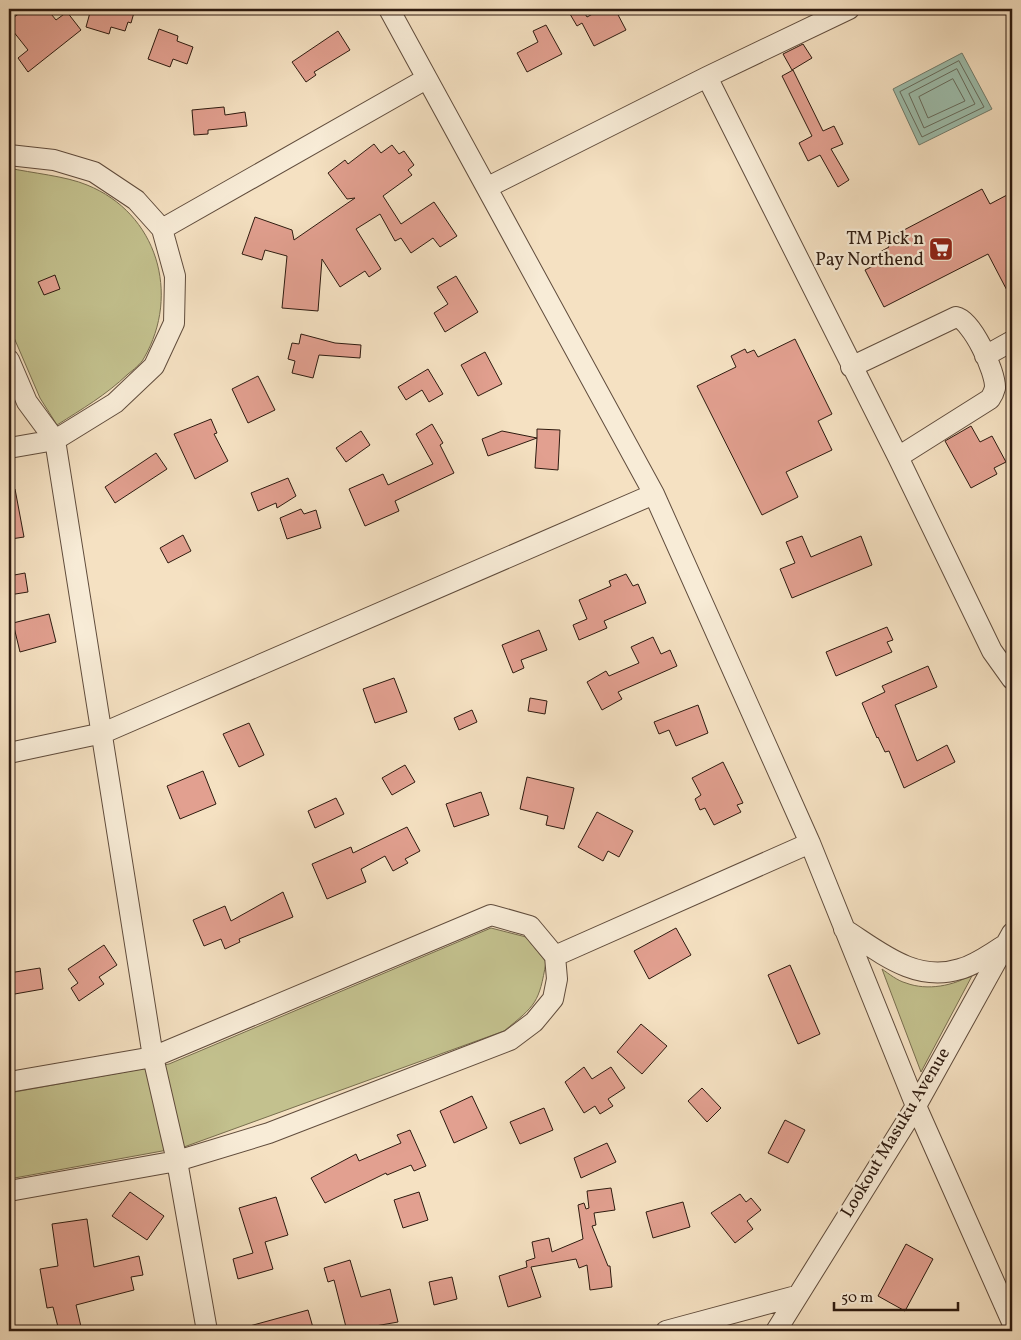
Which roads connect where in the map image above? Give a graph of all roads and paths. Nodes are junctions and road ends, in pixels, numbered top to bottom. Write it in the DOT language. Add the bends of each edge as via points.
graph roads {
  1 [pos="389,9"];
  2 [pos="849,9"];
  3 [pos="707,77"];
  4 [pos="426,79"];
  5 [pos="9,155"];
  6 [pos="488,188"];
  7 [pos="162,229"];
  8 [pos="1012,341"];
  9 [pos="986,356"];
  10 [pos="9,360"];
  11 [pos="851,367"];
  12 [pos="55,440"];
  13 [pos="9,448"];
  14 [pos="898,457"];
  15 [pos="654,494"];
  16 [pos="1012,679"];
  17 [pos="103,733"];
  18 [pos="9,753"];
  19 [pos="810,843"];
  20 [pos="844,929"];
  21 [pos="1009,939"];
  22 [pos="555,956"];
  23 [pos="153,1057"];
  24 [pos="9,1082"];
  25 [pos="916,1106"];
  26 [pos="177,1161"];
  27 [pos="9,1191"];
  28 [pos="796,1296"];
  29 [pos="1012,1322"];
  30 [pos="207,1331"];
  31 [pos="666,1331"];
  32 [pos="776,1331"];
  1 -- 4 [label="street"];
  2 -- 3 [label="street"];
  3 -- 6 [label="street"];
  3 -- 11 [label="street"];
  4 -- 6 [label="street"];
  4 -- 7 [label="street"];
  5 -- 7 [label="street" via="54,160 94,172 136,200"];
  6 -- 15 [label="street"];
  7 -- 12 [label="street" via="175,276 174,323 154,366 115,403"];
  8 -- 9 [label="street"];
  9 -- 11 [label="street" via="967,322 956,317"];
  9 -- 14 [label="street" via="995,389 990,399"];
  10 -- 12 [label="street" via="27,402"];
  11 -- 14 [label="street"];
  12 -- 13 [label="street"];
  12 -- 17 [label="street"];
  14 -- 16 [label="street" via="992,651"];
  15 -- 17 [label="street"];
  15 -- 19 [label="street"];
  17 -- 18 [label="street"];
  17 -- 23 [label="street"];
  19 -- 20 [label="street"];
  19 -- 22 [label="street"];
  20 -- 21 [label="street" via="901,964 935,973 960,969"];
  20 -- 25 [label="street"];
  21 -- 25 [label="street, Lookout Masuku Avenue"];
  22 -- 23 [label="street" via="530,926 491,915"];
  22 -- 26 [label="street" via="557,979 553,999 534,1022 510,1040 270,1133"];
  23 -- 24 [label="street"];
  23 -- 26 [label="street"];
  25 -- 28 [label="street, Lookout Masuku Avenue"];
  25 -- 29 [label="street"];
  26 -- 27 [label="street"];
  26 -- 30 [label="street"];
  28 -- 31 [label="street"];
  28 -- 32 [label="street, Lookout Masuku Avenue"];
}
